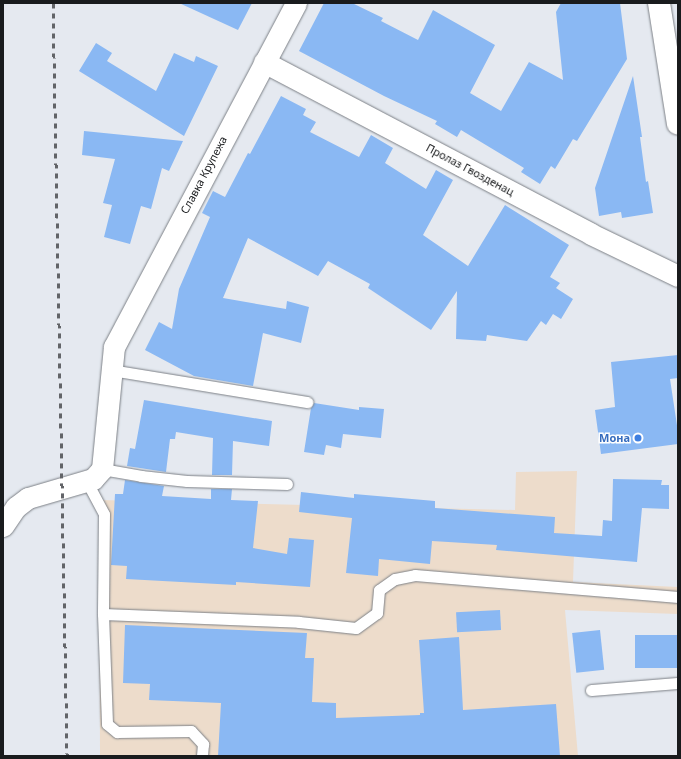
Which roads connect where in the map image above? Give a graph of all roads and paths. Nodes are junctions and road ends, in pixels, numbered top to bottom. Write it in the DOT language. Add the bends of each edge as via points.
graph roads {
  1 [pos="296,3"];
  2 [pos="659,3"];
  3 [pos="264,62"];
  4 [pos="678,124"];
  5 [pos="678,276"];
  6 [pos="111,370"];
  7 [pos="306,402"];
  8 [pos="94,475"];
  9 [pos="287,484"];
  10 [pos="3,526"];
  11 [pos="678,597"];
  12 [pos="103,614"];
  13 [pos="678,683"];
  14 [pos="591,690"];
  15 [pos="202,756"];
  1 -- 3 [label="street, Славка Крупежа"];
  2 -- 4 [label="street"];
  3 -- 5 [label="street, Пролаз Гвозденац" via="591,234"];
  3 -- 6 [label="street, Славка Крупежа" via="114,347"];
  6 -- 7 [label="lane"];
  6 -- 8 [label="street"];
  8 -- 9 [label="lane"];
  8 -- 10 [label="street" via="28,498 16,507"];
  8 -- 12 [label="lane" via="104,514"];
  11 -- 12 [label="lane" via="415,575 394,579 380,590 377,613 356,628 299,622"];
  12 -- 15 [label="lane" via="106,724 117,732 191,731 202,744"];
  13 -- 14 [label="lane"];
}
